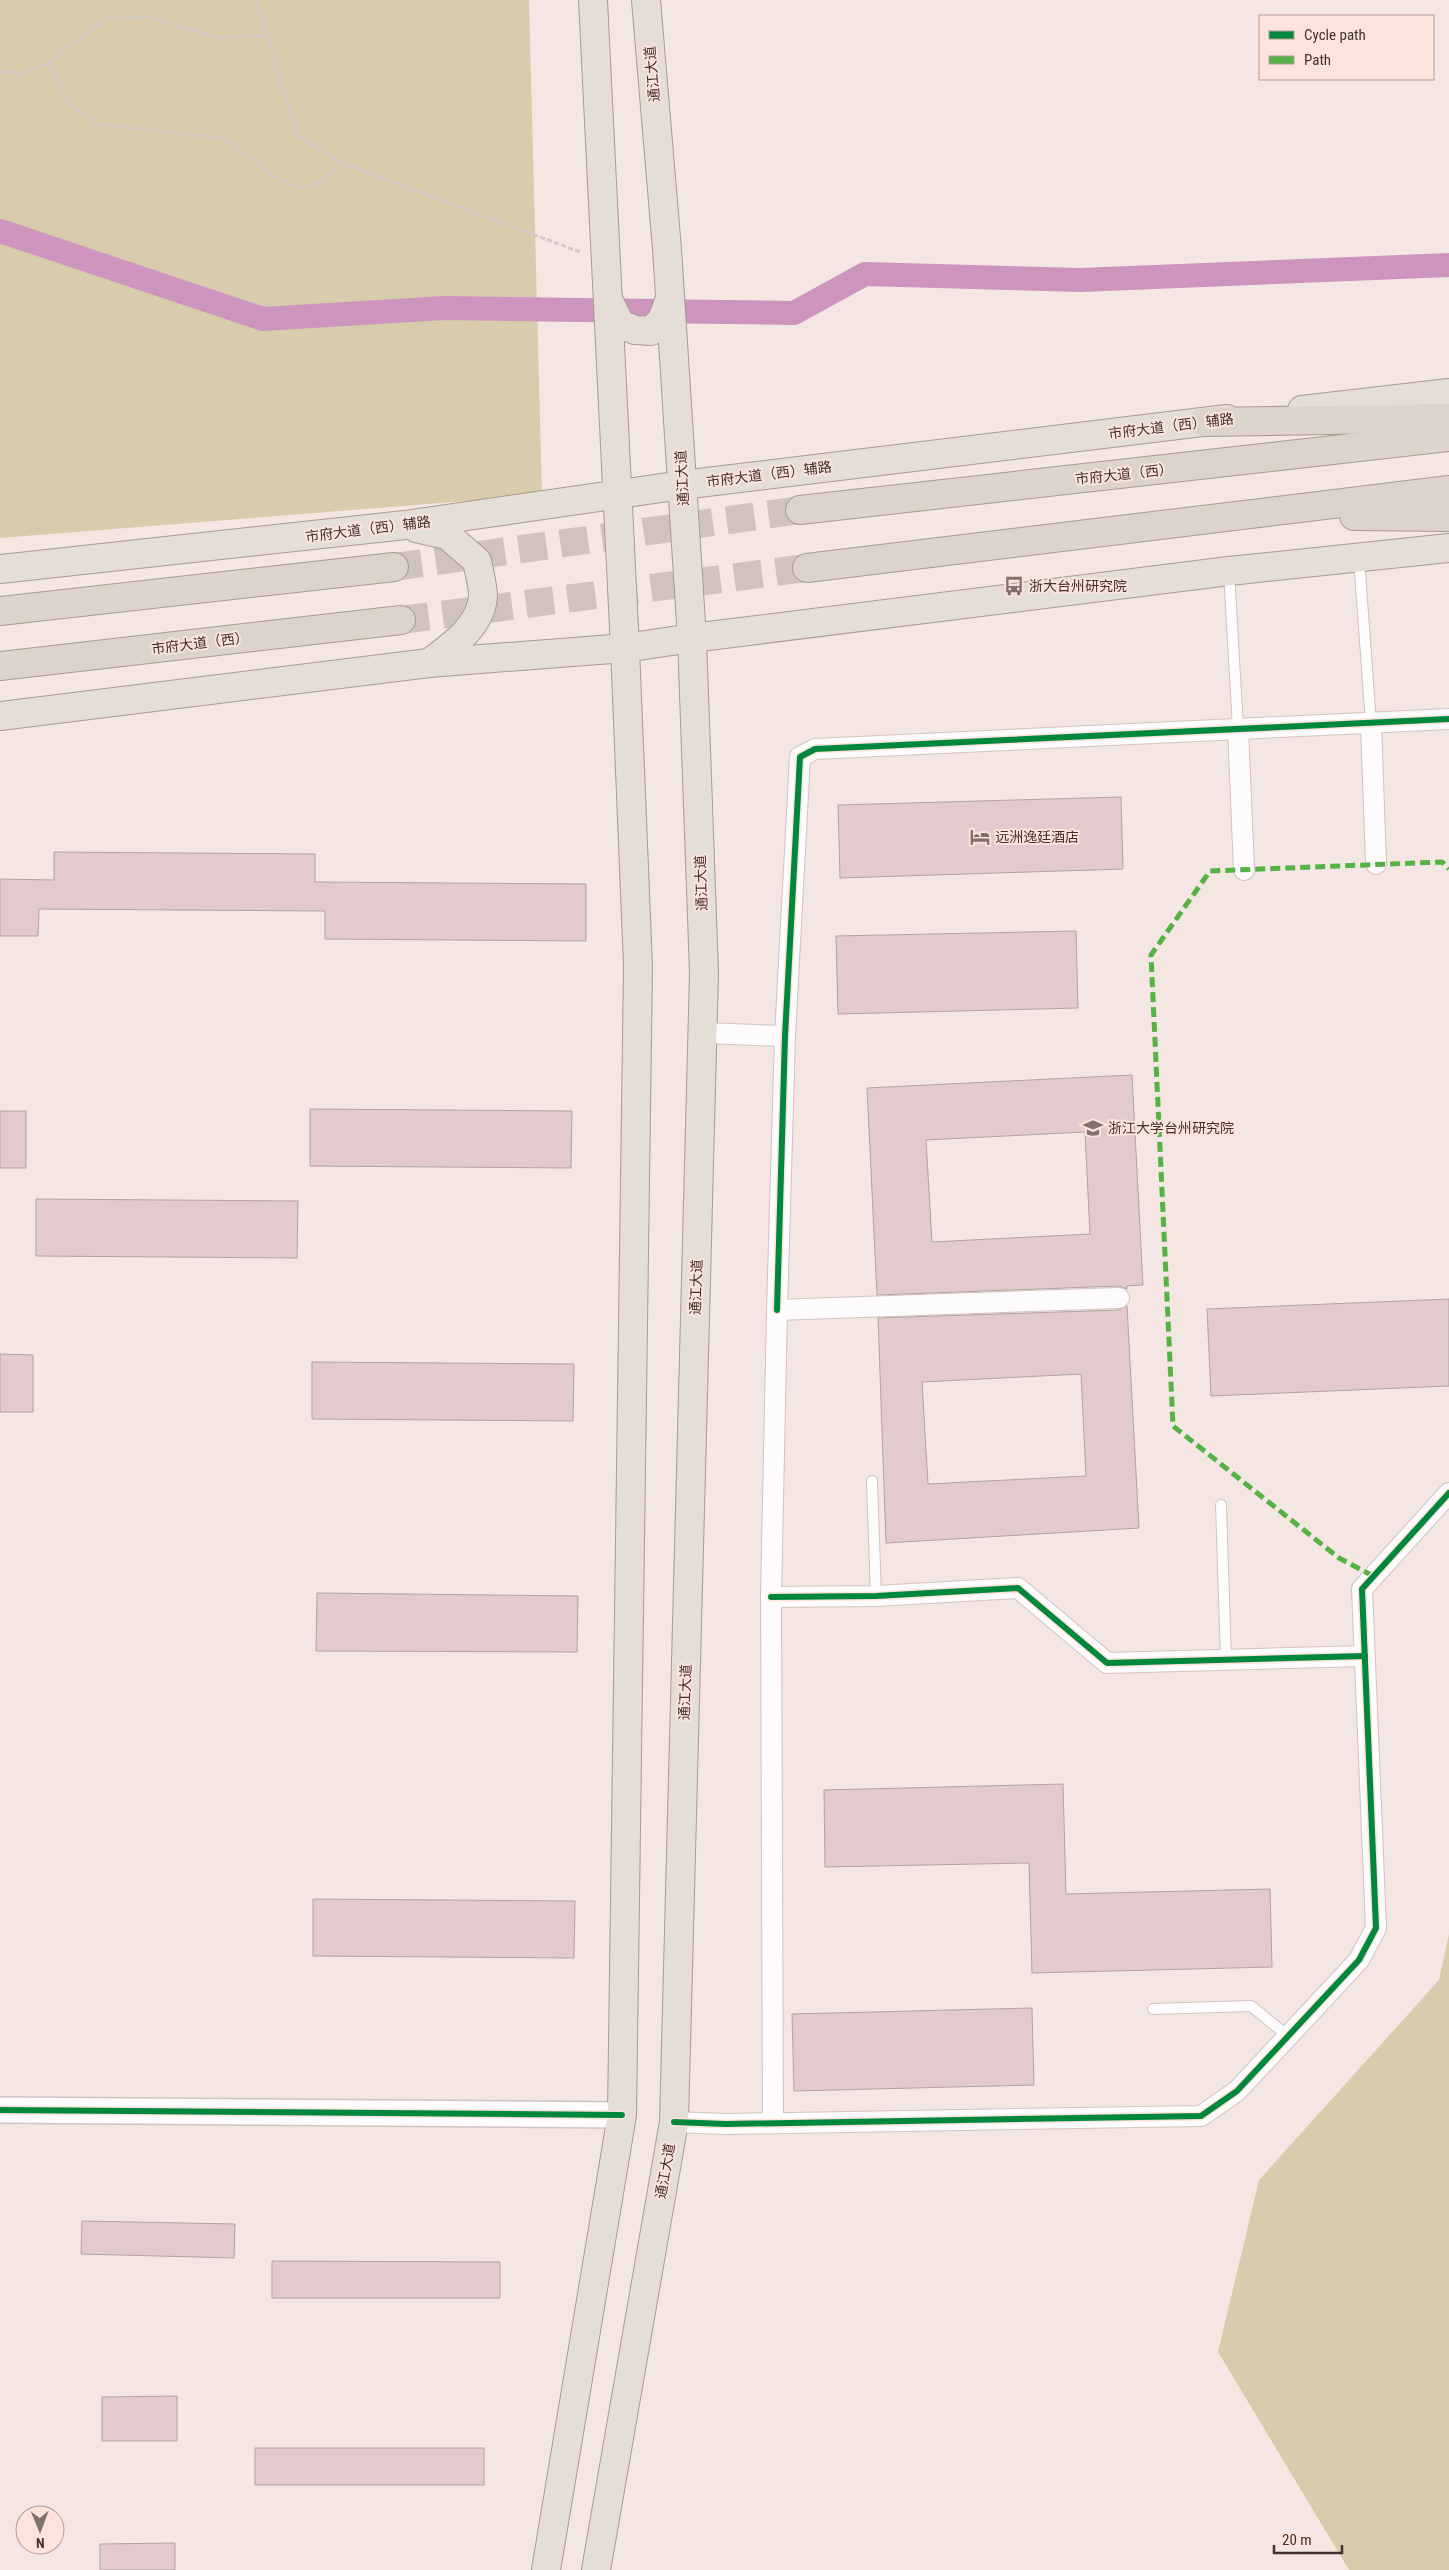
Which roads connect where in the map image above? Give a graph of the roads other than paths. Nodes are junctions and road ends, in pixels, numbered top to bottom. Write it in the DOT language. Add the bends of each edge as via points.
graph roads {
  1 [pos="593,0"];
  2 [pos="646,0"];
  3 [pos="670,298"];
  4 [pos="608,299"];
  5 [pos="1449,393"];
  6 [pos="1449,418"];
  7 [pos="1203,422"];
  8 [pos="1449,437"];
  9 [pos="682,485"];
  10 [pos="1449,490"];
  11 [pos="617,495"];
  12 [pos="800,510"];
  13 [pos="1245,514"];
  14 [pos="1449,517"];
  15 [pos="405,525"];
  16 [pos="1449,534"];
  17 [pos="1449,548"];
  18 [pos="1364,558"];
  19 [pos="394,567"];
  20 [pos="806,568"];
  21 [pos="0,569"];
  22 [pos="1228,571"];
  23 [pos="0,611"];
  24 [pos="401,620"];
  25 [pos="692,638"];
  26 [pos="625,648"];
  27 [pos="429,663"];
  28 [pos="0,666"];
  29 [pos="0,716"];
  30 [pos="1449,719"];
  31 [pos="1371,723"];
  32 [pos="1238,728"];
  33 [pos="1376,864"];
  34 [pos="1244,870"];
  35 [pos="703,1033"];
  36 [pos="785,1036"];
  37 [pos="1119,1298"];
  38 [pos="777,1310"];
  39 [pos="872,1481"];
  40 [pos="1449,1492"];
  41 [pos="1221,1505"];
  42 [pos="876,1596"];
  43 [pos="770,1597"];
  44 [pos="1365,1656"];
  45 [pos="1226,1660"];
  46 [pos="1153,2010"];
  47 [pos="1288,2036"];
  48 [pos="0,2110"];
  49 [pos="622,2115"];
  50 [pos="674,2122"];
  51 [pos="773,2123"];
  52 [pos="546,2570"];
  53 [pos="596,2570"];
  1 -- 4 [label="main road"];
  2 -- 3 [label="main road, 通江大道"];
  3 -- 4 [label="main road" via="662,320 651,331 635,330 620,324"];
  3 -- 9 [label="main road, 通江大道"];
  4 -- 11 [label="main road"];
  5 -- 7 [label="main road, 市府大道（西）辅路"];
  6 -- 7 [label="highway"];
  7 -- 9 [label="main road, 市府大道（西）辅路"];
  8 -- 12 [label="highway, 市府大道（西）"];
  9 -- 11 [label="main road, 市府大道（西）辅路"];
  9 -- 25 [label="main road, 通江大道"];
  10 -- 13 [label="highway"];
  11 -- 15 [label="main road, 市府大道（西）辅路"];
  11 -- 26 [label="main road"];
  13 -- 14 [label="highway"];
  13 -- 20 [label="highway"];
  15 -- 21 [label="main road, 市府大道（西）辅路"];
  15 -- 27 [label="main road" via="447,535 477,561 483,596 478,612 465,636"];
  16 -- 18 [label="main road"];
  17 -- 18 [label="main road"];
  18 -- 22 [label="main road"];
  18 -- 31 [label="lane"];
  19 -- 23 [label="highway"];
  22 -- 25 [label="main road"];
  22 -- 32 [label="lane"];
  24 -- 28 [label="highway, 市府大道（西）"];
  25 -- 26 [label="main road"];
  25 -- 35 [label="main road, 通江大道" via="704,963"];
  26 -- 27 [label="main road"];
  26 -- 49 [label="main road" via="638,966"];
  27 -- 29 [label="main road"];
  30 -- 31 [label="street"];
  31 -- 32 [label="street"];
  31 -- 33 [label="street"];
  32 -- 34 [label="street"];
  32 -- 36 [label="street" via="815,749 800,757"];
  35 -- 36 [label="street"];
  35 -- 50 [label="main road, 通江大道"];
  36 -- 38 [label="street"];
  37 -- 38 [label="street"];
  38 -- 43 [label="street"];
  39 -- 42 [label="lane"];
  40 -- 44 [label="street" via="1362,1589"];
  41 -- 45 [label="lane"];
  42 -- 43 [label="street"];
  42 -- 45 [label="street" via="1018,1588 1107,1663"];
  43 -- 51 [label="street"];
  44 -- 45 [label="street"];
  44 -- 47 [label="street" via="1376,1928 1360,1960"];
  46 -- 47 [label="lane" via="1251,2006"];
  47 -- 51 [label="street" via="1237,2091 1200,2116"];
  48 -- 49 [label="street"];
  49 -- 52 [label="main road"];
  50 -- 51 [label="street"];
  50 -- 53 [label="main road, 通江大道"];
}
